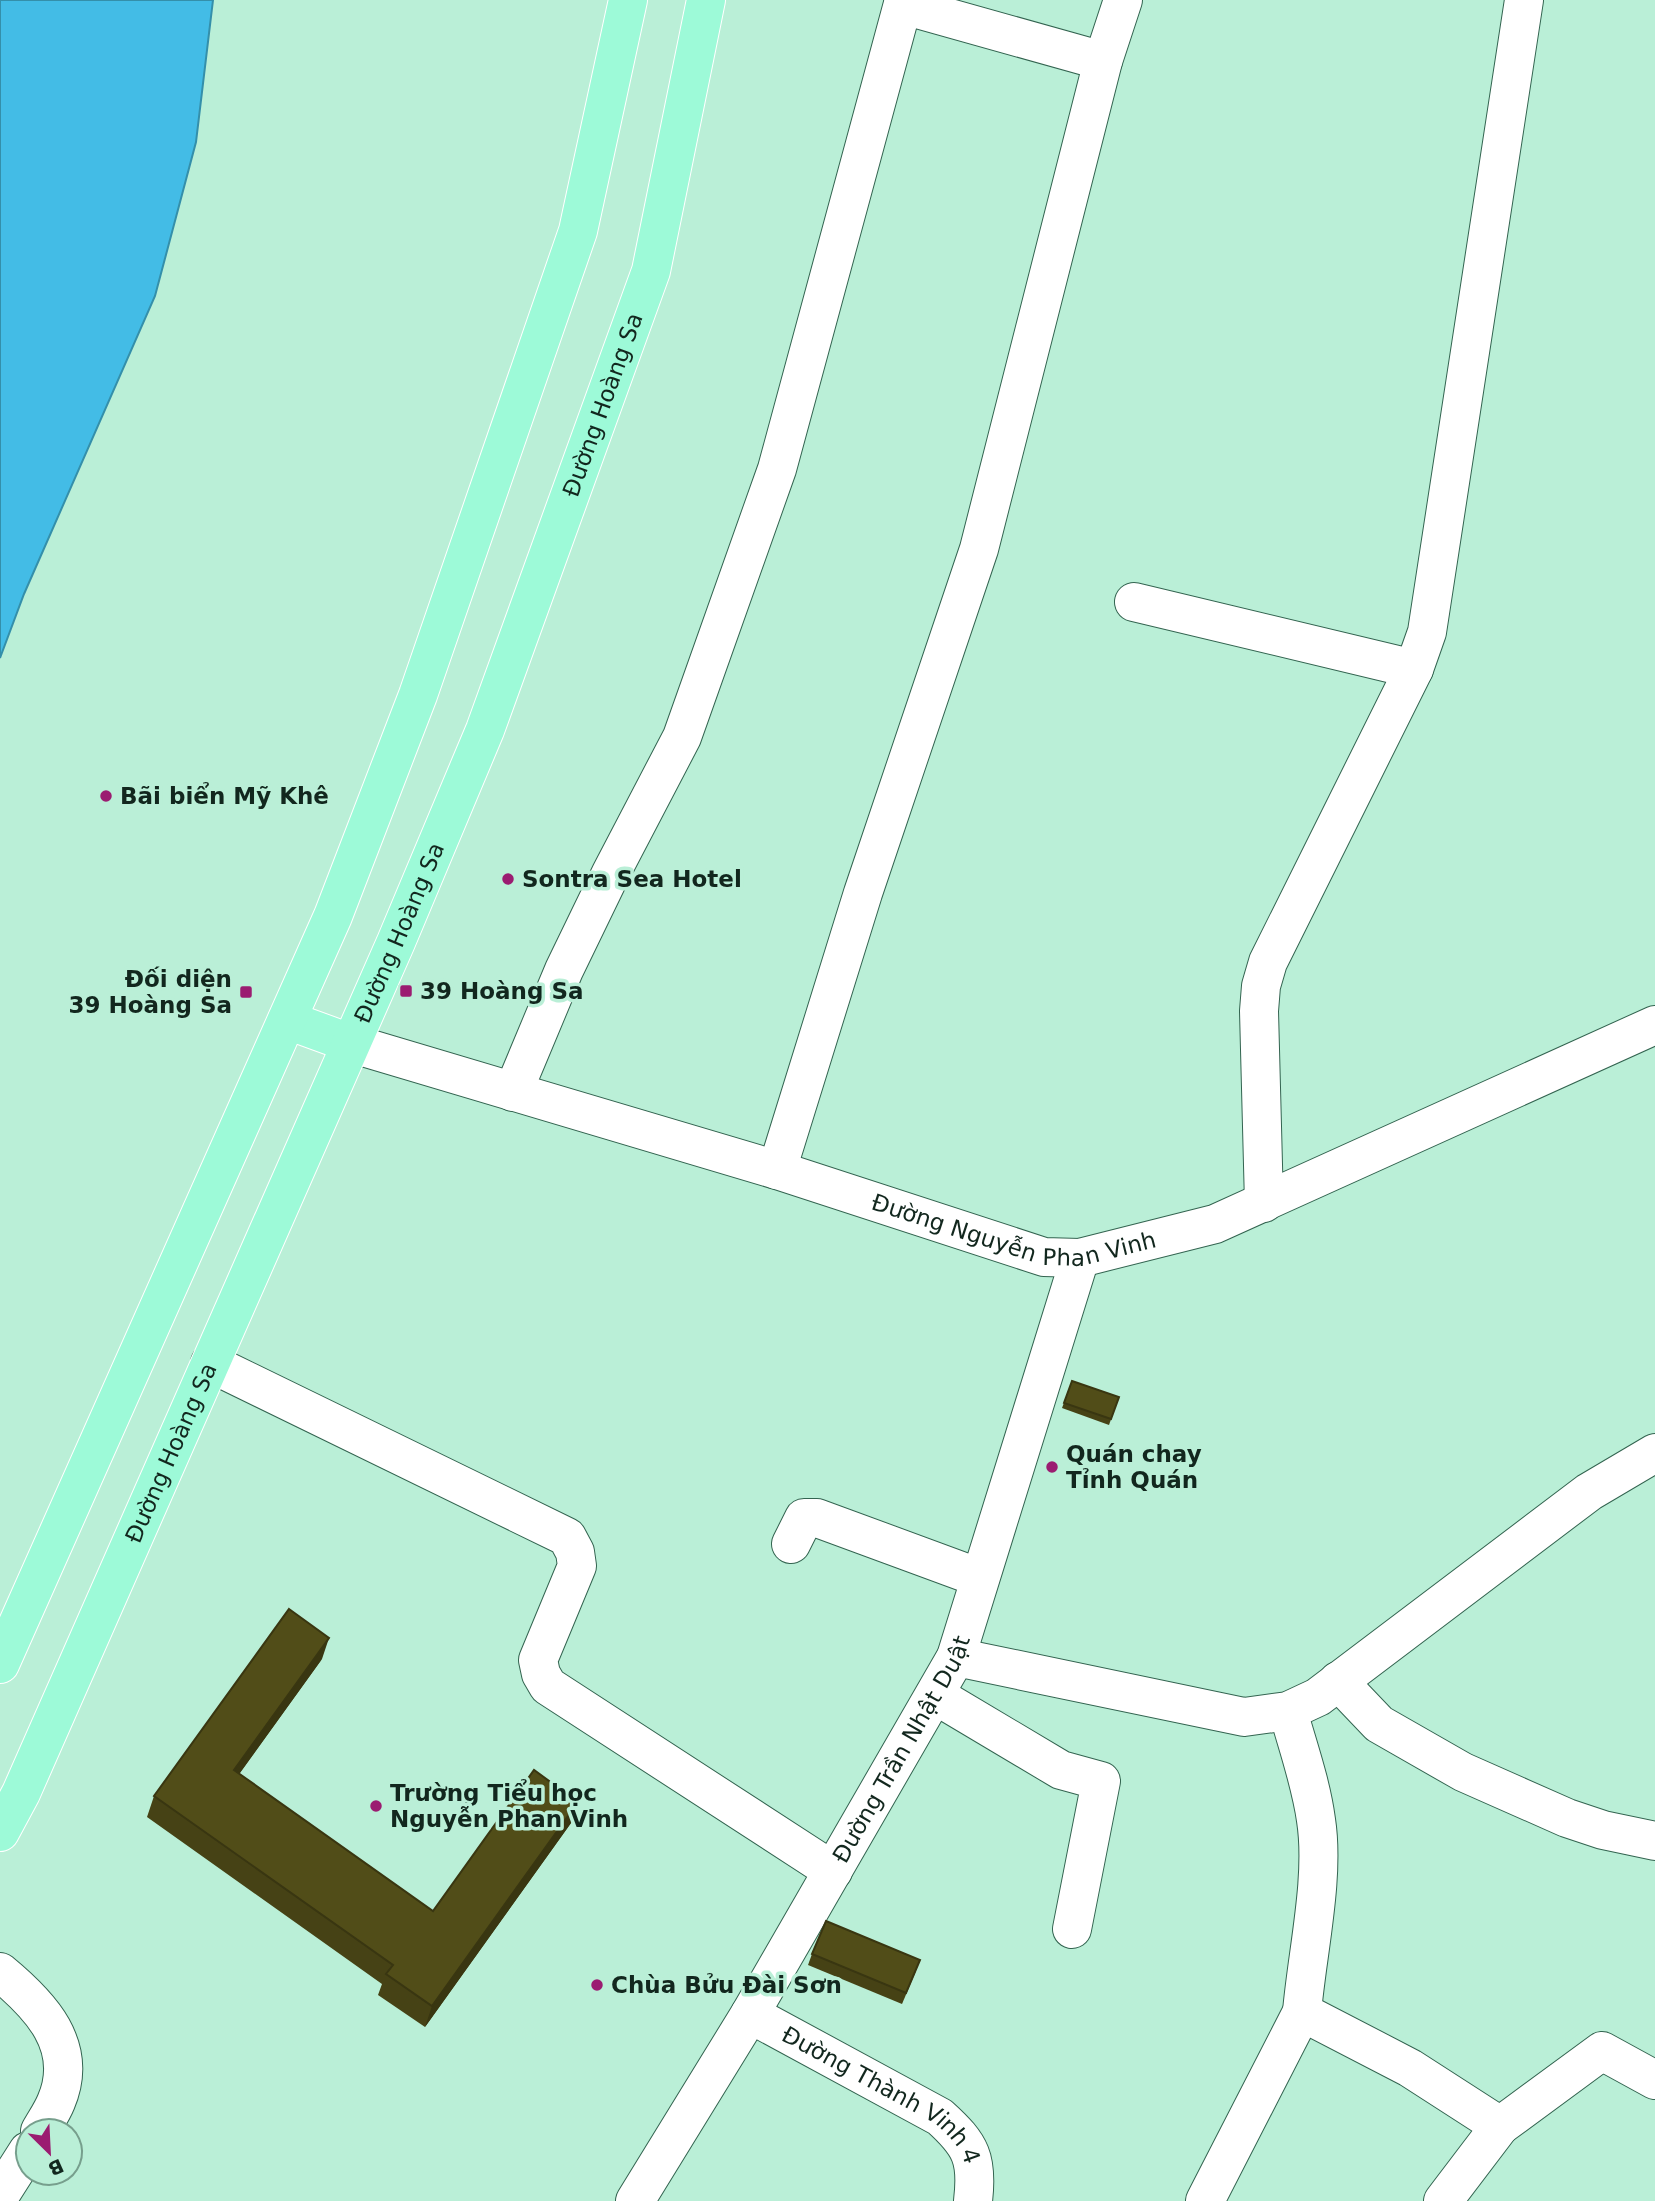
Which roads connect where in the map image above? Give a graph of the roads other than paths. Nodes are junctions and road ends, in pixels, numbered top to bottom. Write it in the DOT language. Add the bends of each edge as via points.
graph roads {
  1 [pos="628,0"];
  2 [pos="706,0"];
  3 [pos="1123,0"];
  4 [pos="1524,0"];
  5 [pos="904,2"];
  6 [pos="1103,61"];
  7 [pos="1134,602"];
  8 [pos="1414,669"];
  9 [pos="287,1020"];
  10 [pos="1655,1026"];
  11 [pos="350,1043"];
  12 [pos="513,1091"];
  13 [pos="777,1170"];
  14 [pos="1264,1203"];
  15 [pos="1080,1258"];
  16 [pos="210,1363"];
  17 [pos="1655,1453"];
  18 [pos="791,1544"];
  19 [pos="980,1578"];
  20 [pos="956,1657"];
  21 [pos="0,1664"];
  22 [pos="1339,1681"];
  23 [pos="934,1695"];
  24 [pos="1288,1711"];
  25 [pos="0,1832"];
  26 [pos="1655,1841"];
  27 [pos="833,1871"];
  28 [pos="1072,1929"];
  29 [pos="0,1972"];
  30 [pos="1302,2012"];
  31 [pos="750,2014"];
  32 [pos="1655,2080"];
  33 [pos="48,2117"];
  34 [pos="1500,2126"];
  35 [pos="14,2173"];
  36 [pos="0,2195"];
  37 [pos="635,2201"];
  38 [pos="973,2201"];
  39 [pos="1205,2201"];
  40 [pos="1443,2201"];
  1 -- 9 [label="main road" via="578,231 418,695 333,916"];
  2 -- 11 [label="main road, Đường Hoàng Sa" via="651,271 485,730"];
  3 -- 6 [label="street"];
  4 -- 8 [label="street" via="1434,600"];
  5 -- 6 [label="street"];
  5 -- 12 [label="street" via="777,469 746,561 682,737 564,970"];
  6 -- 13 [label="street" via="979,549 863,893"];
  7 -- 8 [label="street"];
  8 -- 14 [label="street" via="1268,962 1261,986"];
  9 -- 11 [label="main road"];
  9 -- 21 [label="main road"];
  10 -- 14 [label="street, Đường Nguyễn Phan Vinh"];
  11 -- 12 [label="street, Đường Nguyễn Phan Vinh"];
  11 -- 16 [label="main road, Đường Hoàng Sa"];
  12 -- 13 [label="street, Đường Nguyễn Phan Vinh"];
  13 -- 15 [label="street, Đường Nguyễn Phan Vinh" via="1044,1257"];
  14 -- 15 [label="street, Đường Nguyễn Phan Vinh" via="1215,1224"];
  15 -- 19 [label="street, Đường Trần Nhật Duật"];
  16 -- 25 [label="main road, Đường Hoàng Sa"];
  16 -- 27 [label="street" via="567,1536 577,1566 538,1660 548,1686"];
  17 -- 22 [label="street" via="1589,1492"];
  18 -- 19 [label="street" via="804,1517 817,1518"];
  19 -- 20 [label="street, Đường Trần Nhật Duật"];
  20 -- 23 [label="street, Đường Trần Nhật Duật"];
  20 -- 24 [label="street" via="1244,1717"];
  22 -- 24 [label="street"];
  22 -- 26 [label="street" via="1379,1724 1463,1772 1567,1818"];
  23 -- 27 [label="street, Đường Trần Nhật Duật"];
  23 -- 28 [label="street" via="1061,1770 1101,1781"];
  24 -- 30 [label="street" via="1311,1792 1318,1843"];
  27 -- 31 [label="street, Đường Trần Nhật Duật"];
  29 -- 33 [label="street" via="41,2009 54,2029 62,2054 63,2080"];
  30 -- 34 [label="street" via="1410,2068"];
  30 -- 39 [label="street"];
  31 -- 37 [label="street, Đường Trần Nhật Duật"];
  31 -- 38 [label="street, Đường Thành Vinh 4" via="940,2117 960,2135 971,2155 976,2176"];
  32 -- 34 [label="street" via="1602,2051"];
  34 -- 40 [label="street"];
  35 -- 36 [label="street"];
}
